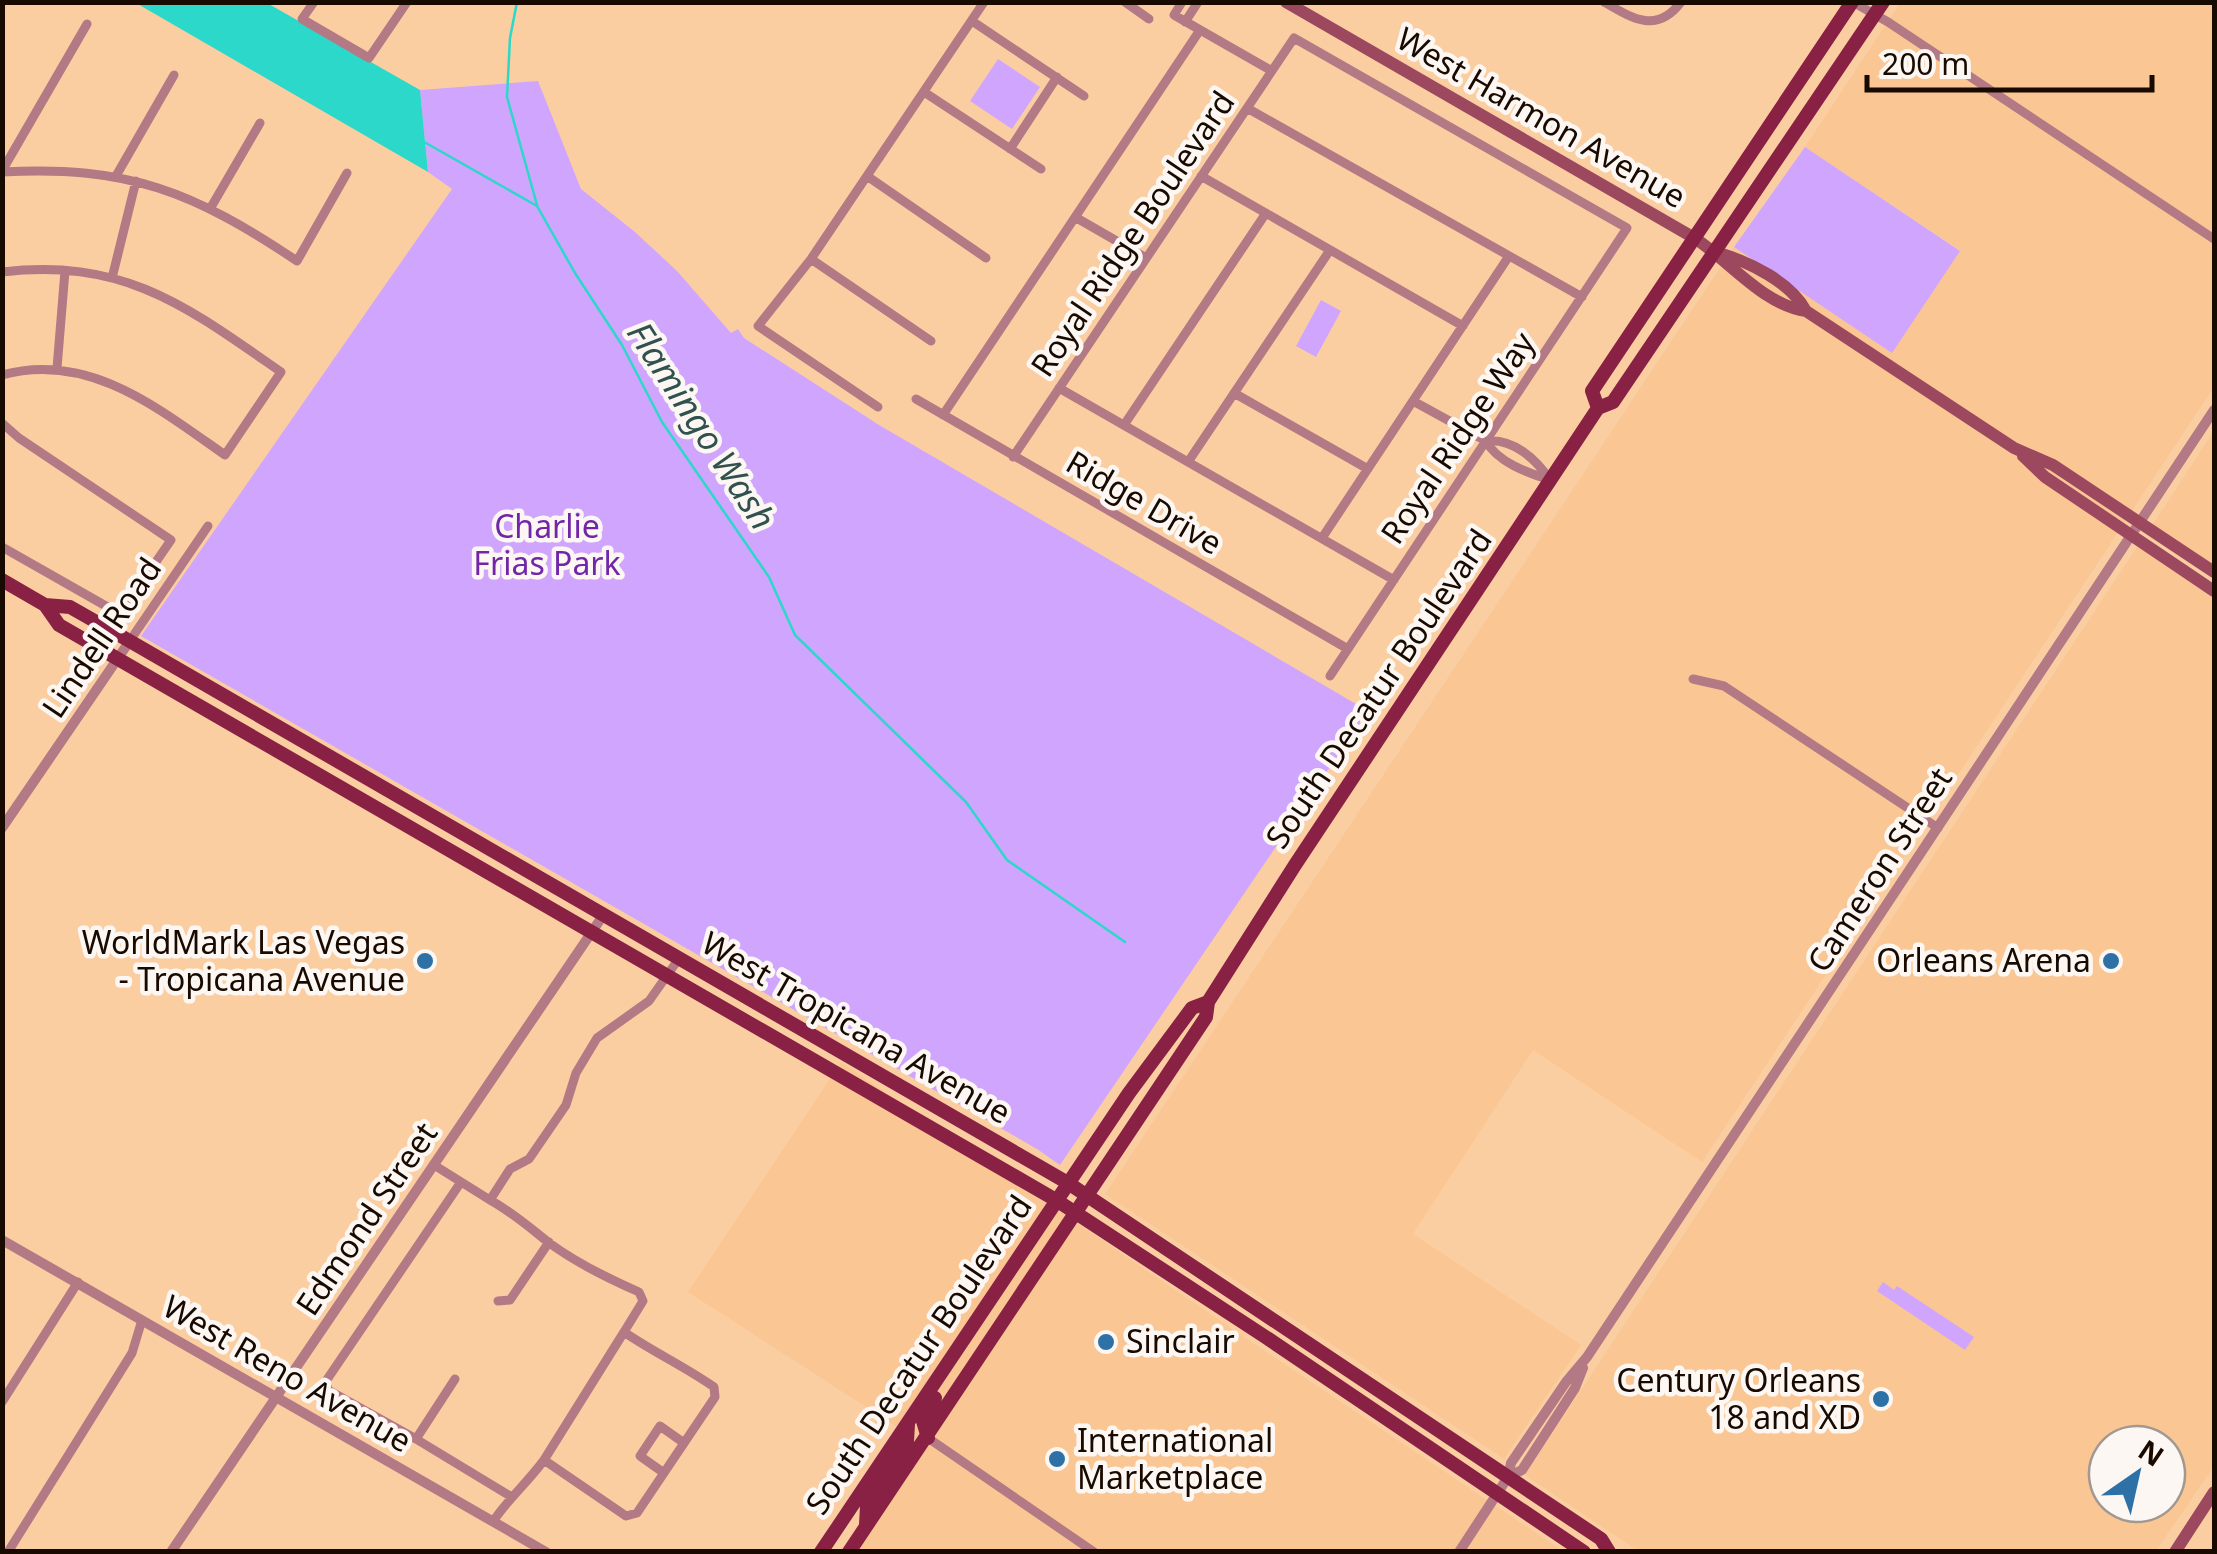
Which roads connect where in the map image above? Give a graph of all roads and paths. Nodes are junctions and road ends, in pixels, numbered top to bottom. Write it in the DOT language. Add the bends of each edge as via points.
graph roads {
  1 [pos="314,2"];
  2 [pos="408,2"];
  3 [pos="984,2"];
  4 [pos="1125,2"];
  5 [pos="1182,2"];
  6 [pos="1198,2"];
  7 [pos="1286,2"];
  8 [pos="1604,2"];
  9 [pos="1681,2"];
  10 [pos="1852,2"];
  11 [pos="1879,9"];
  12 [pos="1149,18"];
  13 [pos="972,20"];
  14 [pos="1185,22"];
  15 [pos="88,24"];
  16 [pos="1200,30"];
  17 [pos="1272,71"];
  18 [pos="174,75"];
  19 [pos="1057,78"];
  20 [pos="924,92"];
  21 [pos="1084,96"];
  22 [pos="1248,108"];
  23 [pos="260,123"];
  24 [pos="1010,149"];
  25 [pos="1041,169"];
  26 [pos="2,172"];
  27 [pos="347,174"];
  28 [pos="116,176"];
  29 [pos="867,176"];
  30 [pos="1201,176"];
  31 [pos="136,181"];
  32 [pos="210,209"];
  33 [pos="1266,213"];
  34 [pos="1075,217"];
  35 [pos="1627,228"];
  36 [pos="1696,239"];
  37 [pos="2214,239"];
  38 [pos="1330,250"];
  39 [pos="1716,252"];
  40 [pos="1509,256"];
  41 [pos="812,258"];
  42 [pos="986,258"];
  43 [pos="1146,258"];
  44 [pos="64,271"];
  45 [pos="2,272"];
  46 [pos="112,278"];
  47 [pos="1582,297"];
  48 [pos="1463,326"];
  49 [pos="931,341"];
  50 [pos="57,368"];
  51 [pos="2,375"];
  52 [pos="1059,388"];
  53 [pos="1234,393"];
  54 [pos="916,399"];
  55 [pos="1413,401"];
  56 [pos="878,407"];
  57 [pos="1598,408"];
  58 [pos="2214,410"];
  59 [pos="943,415"];
  60 [pos="2,423"];
  61 [pos="1124,426"];
  62 [pos="1486,440"];
  63 [pos="2014,448"];
  64 [pos="1013,457"];
  65 [pos="1188,462"];
  66 [pos="1368,469"];
  67 [pos="1550,480"];
  68 [pos="2140,522"];
  69 [pos="208,526"];
  70 [pos="2132,536"];
  71 [pos="1322,538"];
  72 [pos="2,547"];
  73 [pos="2214,572"];
  74 [pos="2,580"];
  75 [pos="1394,580"];
  76 [pos="2214,591"];
  77 [pos="45,605"];
  78 [pos="130,642"];
  79 [pos="1348,649"];
  80 [pos="118,659"];
  81 [pos="1330,676"];
  82 [pos="1693,678"];
  83 [pos="295,736"];
  84 [pos="310,745"];
  85 [pos="284,755"];
  86 [pos="299,764"];
  87 [pos="2,828"];
  88 [pos="1938,828"];
  89 [pos="470,837"];
  90 [pos="460,856"];
  91 [pos="604,914"];
  92 [pos="592,932"];
  93 [pos="680,958"];
  94 [pos="667,976"];
  95 [pos="1208,1002"];
  96 [pos="798,1025"];
  97 [pos="787,1044"];
  98 [pos="434,1165"];
  99 [pos="461,1182"];
  100 [pos="1068,1183"];
  101 [pos="1089,1196"];
  102 [pos="490,1200"];
  103 [pos="1056,1200"];
  104 [pos="1077,1214"];
  105 [pos="2,1240"];
  106 [pos="549,1242"];
  107 [pos="78,1282"];
  108 [pos="1193,1289"];
  109 [pos="498,1300"];
  110 [pos="142,1320"];
  111 [pos="1291,1331"];
  112 [pos="624,1332"];
  113 [pos="952,1358"];
  114 [pos="455,1379"];
  115 [pos="276,1395"];
  116 [pos="2,1402"];
  117 [pos="908,1423"];
  118 [pos="928,1438"];
  119 [pos="416,1440"];
  120 [pos="684,1443"];
  121 [pos="544,1460"];
  122 [pos="664,1473"];
  123 [pos="1508,1477"];
  124 [pos="2214,1492"];
  125 [pos="1497,1494"];
  126 [pos="510,1496"];
  127 [pos="494,1520"];
  128 [pos="866,1527"];
  129 [pos="5,1551"];
  130 [pos="171,1552"];
  131 [pos="546,1552"];
  132 [pos="821,1552"];
  133 [pos="850,1552"];
  134 [pos="1094,1552"];
  135 [pos="1459,1552"];
  136 [pos="1584,1552"];
  137 [pos="1609,1552"];
  138 [pos="2176,1552"];
  1 -- 2 [label="street" via="302,19 369,58"];
  3 -- 13 [label="street"];
  4 -- 12 [label="street"];
  5 -- 14 [label="street" via="1174,16"];
  6 -- 14 [label="street"];
  7 -- 36 [label="main road, West Harmon Avenue"];
  8 -- 9 [label="street" via="1652,23"];
  10 -- 11 [label="street"];
  10 -- 36 [label="main road, South Decatur Boulevard"];
  11 -- 37 [label="street"];
  11 -- 39 [label="main road, South Decatur Boulevard"];
  13 -- 19 [label="street"];
  13 -- 20 [label="street"];
  14 -- 16 [label="street"];
  15 -- 26 [label="street"];
  16 -- 17 [label="street"];
  16 -- 34 [label="street"];
  17 -- 22 [label="street, Royal Ridge Boulevard"];
  17 -- 35 [label="street, Royal Ridge Boulevard" via="1294,38"];
  18 -- 28 [label="street"];
  19 -- 21 [label="street"];
  19 -- 24 [label="street"];
  20 -- 24 [label="street"];
  20 -- 29 [label="street"];
  22 -- 30 [label="street, Royal Ridge Boulevard"];
  22 -- 40 [label="street"];
  23 -- 32 [label="street"];
  24 -- 25 [label="street"];
  26 -- 28 [label="street"];
  27 -- 32 [label="street" via="297,262"];
  28 -- 31 [label="street"];
  29 -- 41 [label="street"];
  29 -- 42 [label="street"];
  30 -- 33 [label="street"];
  30 -- 43 [label="street, Royal Ridge Boulevard"];
  31 -- 32 [label="street"];
  31 -- 46 [label="street"];
  33 -- 38 [label="street"];
  33 -- 61 [label="street"];
  34 -- 43 [label="street"];
  34 -- 59 [label="street"];
  35 -- 47 [label="street, Royal Ridge Way"];
  36 -- 39 [label="main road, West Harmon Avenue"];
  36 -- 57 [label="main road, South Decatur Boulevard" via="1592,391"];
  38 -- 48 [label="street"];
  38 -- 53 [label="street"];
  39 -- 57 [label="main road, South Decatur Boulevard" via="1613,402"];
  39 -- 63 [label="main road, West Harmon Avenue" via="1734,271"];
  40 -- 47 [label="street"];
  40 -- 48 [label="street"];
  41 -- 49 [label="street"];
  41 -- 56 [label="street" via="758,326"];
  43 -- 52 [label="street, Royal Ridge Boulevard"];
  44 -- 45 [label="street"];
  44 -- 46 [label="street"];
  44 -- 50 [label="street"];
  46 -- 50 [label="street" via="166,296 280,372 226,456 104,379"];
  47 -- 62 [label="street, Royal Ridge Way"];
  48 -- 55 [label="street"];
  50 -- 51 [label="street"];
  52 -- 61 [label="street"];
  52 -- 64 [label="street, Royal Ridge Boulevard"];
  53 -- 65 [label="street"];
  53 -- 66 [label="street"];
  54 -- 59 [label="street, Ridge Drive"];
  55 -- 62 [label="street"];
  55 -- 66 [label="street"];
  57 -- 67 [label="main road, South Decatur Boulevard"];
  58 -- 68 [label="street, Cameron Street"];
  59 -- 64 [label="street, Ridge Drive"];
  60 -- 72 [label="street" via="171,540 120,614"];
  61 -- 65 [label="street"];
  62 -- 67 [label="street" via="1499,439 1537,460"];
  62 -- 75 [label="street, Royal Ridge Way"];
  63 -- 68 [label="main road, West Harmon Avenue" via="2054,464"];
  63 -- 70 [label="main road, West Harmon Avenue"];
  64 -- 79 [label="street, Ridge Drive"];
  65 -- 71 [label="street"];
  66 -- 71 [label="street"];
  67 -- 95 [label="main road, South Decatur Boulevard"];
  68 -- 70 [label="street, Cameron Street"];
  68 -- 73 [label="main road, West Harmon Avenue"];
  69 -- 78 [label="street, Lindell Road"];
  70 -- 76 [label="main road, West Harmon Avenue"];
  70 -- 88 [label="street, Cameron Street"];
  71 -- 75 [label="street"];
  74 -- 77 [label="main road, West Tropicana Avenue"];
  75 -- 79 [label="street, Royal Ridge Way"];
  77 -- 78 [label="main road, West Tropicana Avenue" via="70,607"];
  77 -- 80 [label="main road, West Tropicana Avenue" via="59,624"];
  78 -- 80 [label="street, Lindell Road"];
  78 -- 83 [label="main road, West Tropicana Avenue"];
  79 -- 81 [label="street, Royal Ridge Way"];
  80 -- 85 [label="main road, West Tropicana Avenue"];
  80 -- 87 [label="street, Lindell Road"];
  82 -- 88 [label="street" via="1724,686"];
  83 -- 84 [label="main road, West Tropicana Avenue"];
  83 -- 85 [label="main road"];
  84 -- 86 [label="main road"];
  84 -- 89 [label="main road, West Tropicana Avenue"];
  85 -- 86 [label="main road, West Tropicana Avenue"];
  86 -- 90 [label="main road, West Tropicana Avenue"];
  88 -- 123 [label="street, Cameron Street"];
  89 -- 90 [label="main road"];
  89 -- 91 [label="main road, West Tropicana Avenue"];
  90 -- 92 [label="main road, West Tropicana Avenue"];
  91 -- 92 [label="street, Edmond Street"];
  91 -- 93 [label="main road, West Tropicana Avenue"];
  92 -- 94 [label="main road, West Tropicana Avenue"];
  92 -- 98 [label="street, Edmond Street"];
  93 -- 94 [label="street"];
  93 -- 96 [label="main road, West Tropicana Avenue"];
  94 -- 97 [label="main road, West Tropicana Avenue"];
  94 -- 102 [label="street" via="649,1001 598,1038 576,1072 566,1105"];
  95 -- 100 [label="main road, South Decatur Boulevard" via="1192,1008"];
  95 -- 101 [label="main road, South Decatur Boulevard" via="1206,1018"];
  96 -- 97 [label="main road"];
  96 -- 100 [label="main road, West Tropicana Avenue"];
  97 -- 103 [label="main road, West Tropicana Avenue"];
  98 -- 99 [label="street"];
  98 -- 115 [label="street, Edmond Street"];
  99 -- 102 [label="street"];
  99 -- 119 [label="street" via="326,1381 328,1390"];
  100 -- 101 [label="main road, West Tropicana Avenue"];
  100 -- 103 [label="main road, South Decatur Boulevard"];
  101 -- 104 [label="main road, South Decatur Boulevard"];
  101 -- 111 [label="main road, West Tropicana Avenue"];
  102 -- 106 [label="street"];
  103 -- 104 [label="main road, West Tropicana Avenue"];
  103 -- 113 [label="main road, South Decatur Boulevard"];
  104 -- 108 [label="main road, West Tropicana Avenue"];
  104 -- 118 [label="main road, South Decatur Boulevard"];
  105 -- 107 [label="street, West Reno Avenue"];
  106 -- 109 [label="street" via="510,1300"];
  106 -- 112 [label="street" via="638,1292 643,1301"];
  107 -- 110 [label="street, West Reno Avenue"];
  107 -- 116 [label="street"];
  108 -- 111 [label="main road" via="1219,1296 1276,1332"];
  108 -- 125 [label="main road, West Tropicana Avenue"];
  110 -- 115 [label="street, West Reno Avenue"];
  110 -- 129 [label="street" via="132,1353"];
  111 -- 123 [label="main road, West Tropicana Avenue"];
  112 -- 120 [label="street" via="714,1387 715,1398"];
  112 -- 121 [label="street"];
  113 -- 117 [label="main road, South Decatur Boulevard"];
  113 -- 118 [label="main road" via="923,1421"];
  114 -- 119 [label="street"];
  115 -- 127 [label="street, West Reno Avenue"];
  115 -- 130 [label="street, Edmond Street"];
  117 -- 128 [label="main road" via="908,1441 867,1505"];
  117 -- 132 [label="main road, South Decatur Boulevard"];
  118 -- 128 [label="main road, South Decatur Boulevard"];
  118 -- 134 [label="street"];
  119 -- 126 [label="street"];
  120 -- 122 [label="street"];
  120 -- 122 [label="street" via="660,1426 640,1456"];
  121 -- 122 [label="street" via="626,1516 636,1513"];
  121 -- 126 [label="street"];
  123 -- 125 [label="street, Cameron Street"];
  123 -- 137 [label="main road, West Tropicana Avenue" via="1601,1539"];
  124 -- 138 [label="main road"];
  125 -- 135 [label="street, Cameron Street"];
  125 -- 136 [label="main road, West Tropicana Avenue"];
  126 -- 127 [label="street"];
  127 -- 131 [label="street, West Reno Avenue"];
  128 -- 133 [label="main road, South Decatur Boulevard"];
}
